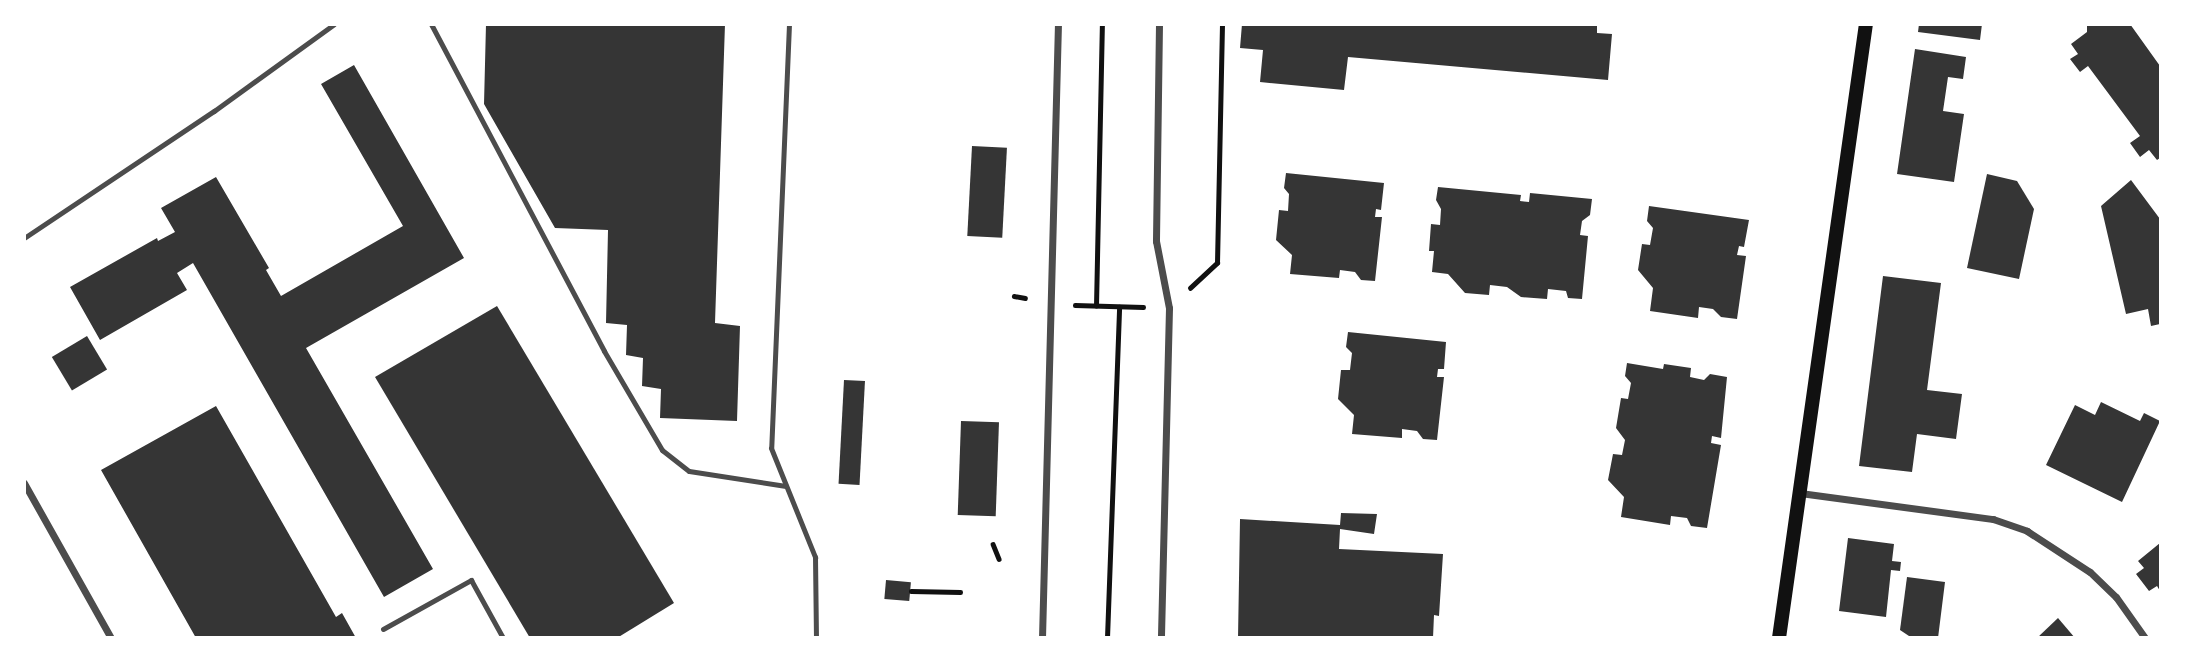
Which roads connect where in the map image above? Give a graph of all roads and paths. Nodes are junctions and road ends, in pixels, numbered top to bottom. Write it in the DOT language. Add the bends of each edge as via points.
graph roads {
  1 [pos="334,24"];
  2 [pos="431,24"];
  3 [pos="789,24"];
  4 [pos="1058,24"];
  5 [pos="1102,24"];
  6 [pos="1159,24"];
  7 [pos="1222,24"];
  8 [pos="1866,24"];
  9 [pos="24,238"];
  10 [pos="1014,296"];
  11 [pos="1051,304"];
  12 [pos="1096,306"];
  13 [pos="1119,307"];
  14 [pos="1169,308"];
  15 [pos="24,483"];
  16 [pos="786,486"];
  17 [pos="1800,493"];
  18 [pos="993,544"];
  19 [pos="999,559"];
  20 [pos="911,591"];
  21 [pos="960,592"];
  22 [pos="383,629"];
  23 [pos="111,638"];
  24 [pos="503,638"];
  25 [pos="816,638"];
  26 [pos="1042,638"];
  27 [pos="1107,638"];
  28 [pos="1161,638"];
  29 [pos="1779,638"];
  30 [pos="2145,638"];
  1 -- 9 [label="lane"];
  2 -- 16 [label="lane" via="662,450 690,471"];
  3 -- 16 [label="lane" via="771,448"];
  4 -- 11 [label="street"];
  5 -- 12 [label="path"];
  6 -- 14 [label="street" via="1156,242"];
  7 -- 14 [label="path" via="1217,263"];
  8 -- 17 [label="main road"];
  10 -- 11 [label="path"];
  11 -- 12 [label="path"];
  11 -- 26 [label="street"];
  12 -- 13 [label="path"];
  13 -- 14 [label="path"];
  13 -- 27 [label="path"];
  14 -- 28 [label="street"];
  15 -- 23 [label="street"];
  16 -- 25 [label="lane" via="815,557"];
  17 -- 29 [label="main road"];
  17 -- 30 [label="street" via="1993,519 2027,531 2090,572 2116,597"];
  18 -- 19 [label="path"];
  20 -- 21 [label="path"];
  22 -- 24 [label="lane" via="471,580"];
}
